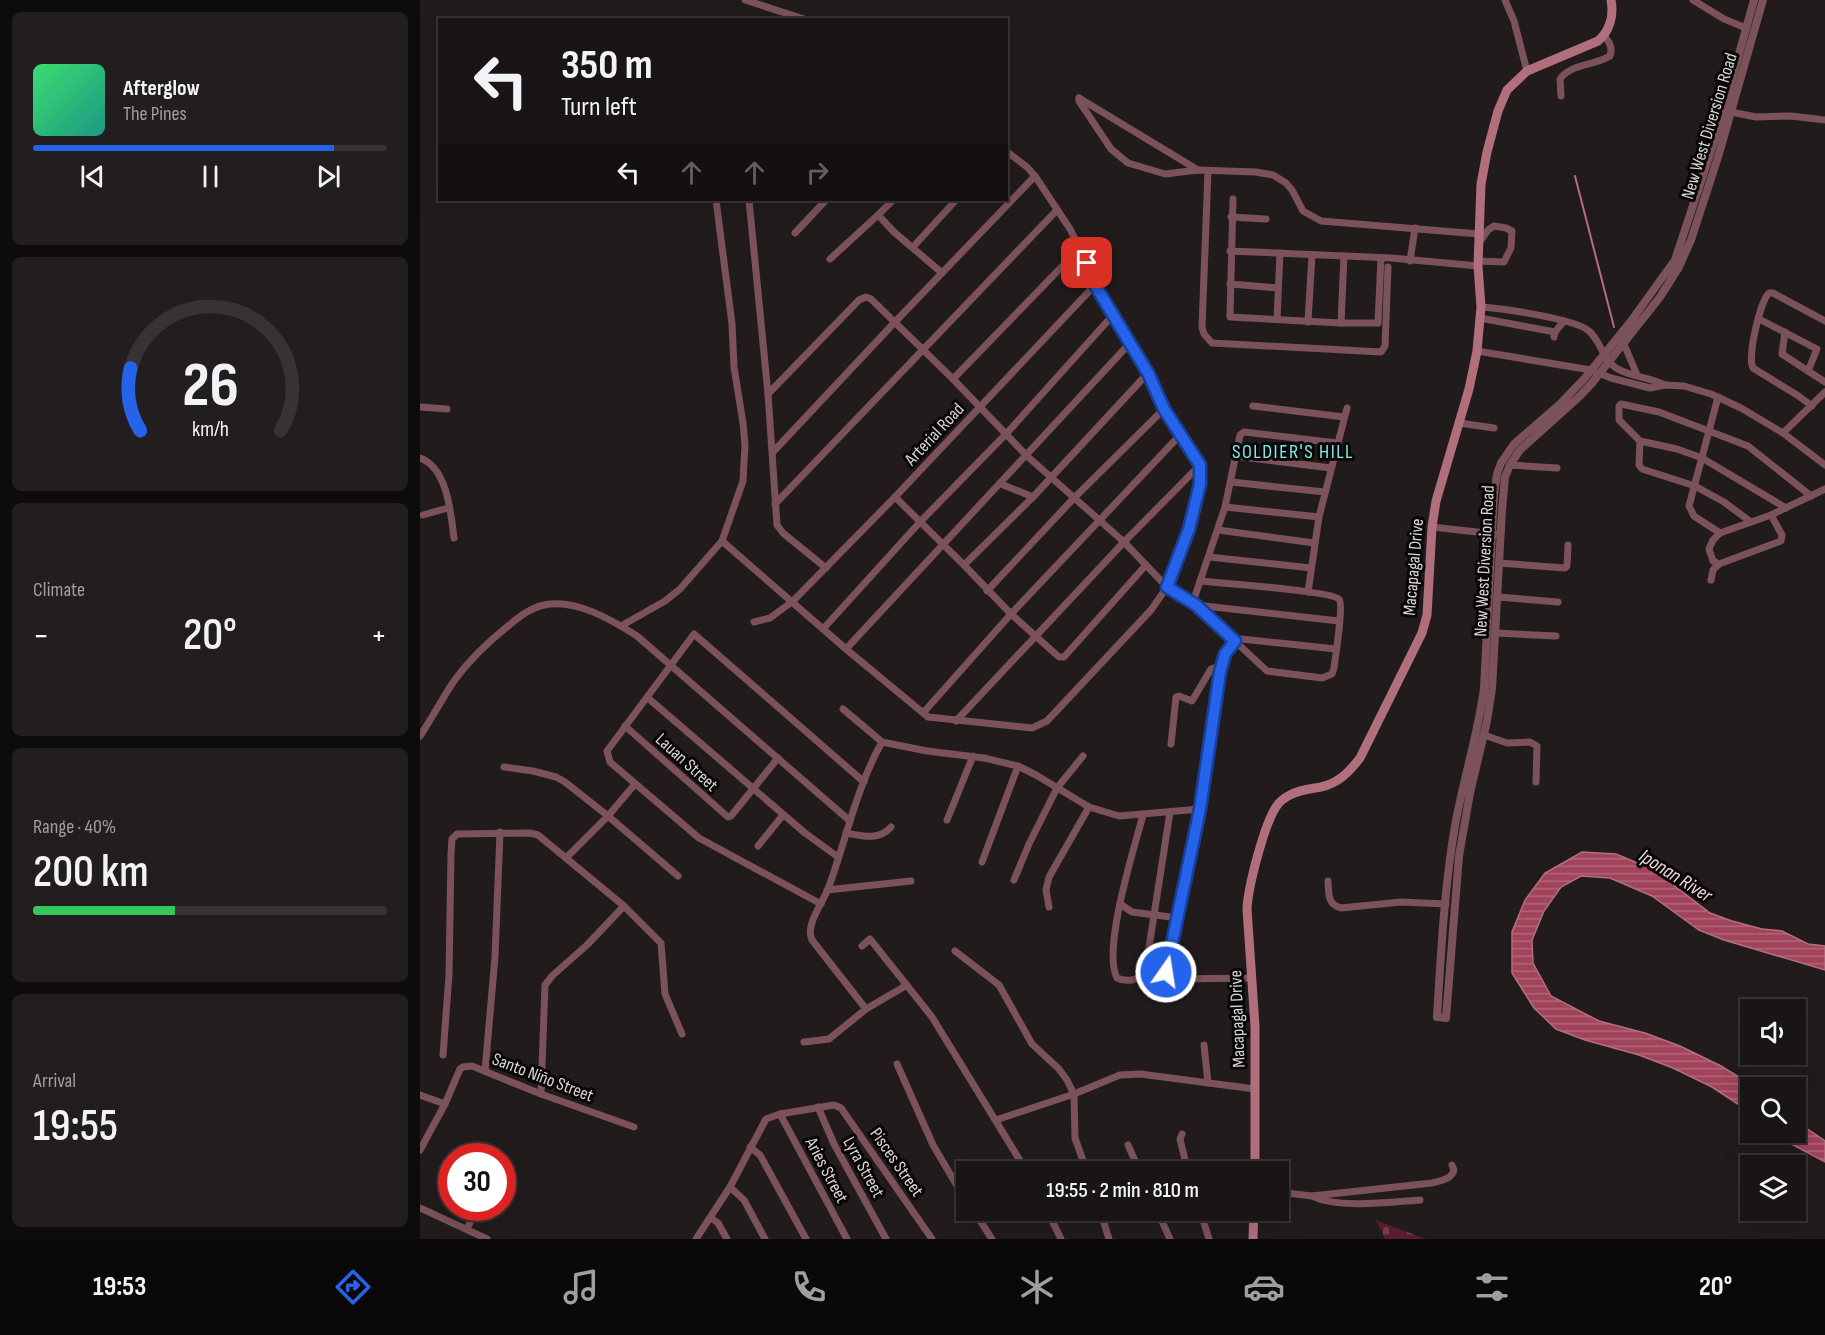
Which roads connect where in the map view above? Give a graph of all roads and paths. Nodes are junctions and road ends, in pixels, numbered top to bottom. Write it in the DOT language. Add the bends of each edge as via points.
graph roads {
  1 [pos="745,0"];
  2 [pos="1505,0"];
  3 [pos="1611,0"];
  4 [pos="1693,0"];
  5 [pos="1754,0"];
  6 [pos="1763,0"];
  7 [pos="801,18"];
  8 [pos="1746,28"];
  9 [pos="1604,36"];
  10 [pos="1527,71"];
  11 [pos="1561,96"];
  12 [pos="1731,112"];
  13 [pos="1825,120"];
  14 [pos="1008,153"];
  15 [pos="1198,170"];
  16 [pos="1208,171"];
  17 [pos="1035,176"];
  18 [pos="1233,199"];
  19 [pos="716,201"];
  20 [pos="749,201"];
  21 [pos="825,201"];
  22 [pos="892,201"];
  23 [pos="955,201"];
  24 [pos="1057,210"];
  25 [pos="878,215"];
  26 [pos="1232,218"];
  27 [pos="1266,219"];
  28 [pos="1415,228"];
  29 [pos="795,234"];
  30 [pos="1478,239"];
  31 [pos="913,247"];
  32 [pos="1080,248"];
  33 [pos="1230,250"];
  34 [pos="1280,253"];
  35 [pos="1312,255"];
  36 [pos="1344,256"];
  37 [pos="1381,258"];
  38 [pos="830,259"];
  39 [pos="1410,261"];
  40 [pos="1478,264"];
  41 [pos="1388,267"];
  42 [pos="942,273"];
  43 [pos="1230,284"];
  44 [pos="1095,285"];
  45 [pos="1278,288"];
  46 [pos="1480,307"];
  47 [pos="1500,309"];
  48 [pos="1113,315"];
  49 [pos="1277,318"];
  50 [pos="1480,318"];
  51 [pos="1759,319"];
  52 [pos="1497,320"];
  53 [pos="1564,321"];
  54 [pos="1825,321"];
  55 [pos="894,322"];
  56 [pos="1308,322"];
  57 [pos="1341,323"];
  58 [pos="1785,332"];
  59 [pos="1130,343"];
  60 [pos="1624,344"];
  61 [pos="922,350"];
  62 [pos="1477,351"];
  63 [pos="1607,358"];
  64 [pos="1808,371"];
  65 [pos="1595,372"];
  66 [pos="1148,373"];
  67 [pos="1634,374"];
  68 [pos="953,379"];
  69 [pos="1825,382"];
  70 [pos="1628,383"];
  71 [pos="1665,385"];
  72 [pos="1825,392"];
  73 [pos="768,394"];
  74 [pos="1718,397"];
  75 [pos="1253,406"];
  76 [pos="1812,406"];
  77 [pos="420,407"];
  78 [pos="979,407"];
  79 [pos="1347,408"];
  80 [pos="447,409"];
  81 [pos="1164,409"];
  82 [pos="1344,417"];
  83 [pos="1459,423"];
  84 [pos="1494,428"];
  85 [pos="1709,431"];
  86 [pos="1783,433"];
  87 [pos="1006,434"];
  88 [pos="1181,434"];
  89 [pos="1640,441"];
  90 [pos="1337,443"];
  91 [pos="773,452"];
  92 [pos="1027,456"];
  93 [pos="1236,456"];
  94 [pos="420,458"];
  95 [pos="1702,458"];
  96 [pos="1200,465"];
  97 [pos="1510,465"];
  98 [pos="1825,465"];
  99 [pos="1331,468"];
  100 [pos="1557,468"];
  101 [pos="1051,477"];
  102 [pos="1231,482"];
  103 [pos="1001,484"];
  104 [pos="1695,486"];
  105 [pos="1825,489"];
  106 [pos="1325,492"];
  107 [pos="1811,496"];
  108 [pos="895,497"];
  109 [pos="1033,497"];
  110 [pos="1074,498"];
  111 [pos="775,504"];
  112 [pos="1225,507"];
  113 [pos="448,508"];
  114 [pos="1786,508"];
  115 [pos="1771,514"];
  116 [pos="423,515"];
  117 [pos="1319,517"];
  118 [pos="1100,520"];
  119 [pos="920,522"];
  120 [pos="1751,522"];
  121 [pos="1432,527"];
  122 [pos="1218,530"];
  123 [pos="1720,533"];
  124 [pos="1496,534"];
  125 [pos="454,538"];
  126 [pos="722,541"];
  127 [pos="1124,542"];
  128 [pos="1314,543"];
  129 [pos="943,545"];
  130 [pos="1568,545"];
  131 [pos="1209,557"];
  132 [pos="1499,563"];
  133 [pos="1719,564"];
  134 [pos="964,565"];
  135 [pos="1146,565"];
  136 [pos="826,568"];
  137 [pos="1311,568"];
  138 [pos="1711,580"];
  139 [pos="1200,581"];
  140 [pos="1167,587"];
  141 [pos="987,591"];
  142 [pos="1308,592"];
  143 [pos="1498,597"];
  144 [pos="793,601"];
  145 [pos="1558,602"];
  146 [pos="1195,604"];
  147 [pos="1011,614"];
  148 [pos="1339,621"];
  149 [pos="754,622"];
  150 [pos="621,626"];
  151 [pos="822,629"];
  152 [pos="1496,633"];
  153 [pos="1556,636"];
  154 [pos="1036,637"];
  155 [pos="1235,641"];
  156 [pos="846,649"];
  157 [pos="1336,649"];
  158 [pos="1222,665"];
  159 [pos="671,666"];
  160 [pos="648,698"];
  161 [pos="843,709"];
  162 [pos="922,713"];
  163 [pos="956,721"];
  164 [pos="625,726"];
  165 [pos="1484,735"];
  166 [pos="420,736"];
  167 [pos="882,742"];
  168 [pos="1171,744"];
  169 [pos="973,756"];
  170 [pos="1083,756"];
  171 [pos="778,758"];
  172 [pos="1018,766"];
  173 [pos="504,767"];
  174 [pos="864,782"];
  175 [pos="1536,782"];
  176 [pos="635,784"];
  177 [pos="1057,788"];
  178 [pos="754,790"];
  179 [pos="1089,807"];
  180 [pos="1200,809"];
  181 [pos="1170,812"];
  182 [pos="783,815"];
  183 [pos="1143,815"];
  184 [pos="608,816"];
  185 [pos="947,820"];
  186 [pos="850,821"];
  187 [pos="891,827"];
  188 [pos="500,832"];
  189 [pos="846,833"];
  190 [pos="758,846"];
  191 [pos="566,858"];
  192 [pos="838,858"];
  193 [pos="982,862"];
  194 [pos="678,876"];
  195 [pos="1014,880"];
  196 [pos="1328,881"];
  197 [pos="911,882"];
  198 [pos="827,890"];
  199 [pos="821,904"];
  200 [pos="1120,904"];
  201 [pos="1446,904"];
  202 [pos="624,906"];
  203 [pos="1049,907"];
  204 [pos="1153,916"];
  205 [pos="1178,918"];
  206 [pos="862,946"];
  207 [pos="955,951"];
  208 [pos="1252,978"];
  209 [pos="908,985"];
  210 [pos="866,1009"];
  211 [pos="682,1034"];
  212 [pos="804,1042"];
  213 [pos="1204,1045"];
  214 [pos="443,1055"];
  215 [pos="897,1064"];
  216 [pos="485,1071"];
  217 [pos="1208,1083"];
  218 [pos="1255,1089"];
  219 [pos="541,1094"];
  220 [pos="1074,1094"];
  221 [pos="420,1095"];
  222 [pos="445,1104"];
  223 [pos="818,1107"];
  224 [pos="780,1114"];
  225 [pos="996,1120"];
  226 [pos="634,1127"];
  227 [pos="1182,1134"];
  228 [pos="1128,1145"];
  229 [pos="750,1147"];
  230 [pos="420,1150"];
  231 [pos="1021,1161"];
  232 [pos="1083,1161"];
  233 [pos="1135,1161"];
  234 [pos="1185,1161"];
  235 [pos="1255,1161"];
  236 [pos="1452,1165"];
  237 [pos="956,1180"];
  238 [pos="730,1187"];
  239 [pos="1289,1193"];
  240 [pos="1312,1196"];
  241 [pos="1420,1200"];
  242 [pos="420,1208"];
  243 [pos="711,1218"];
  244 [pos="471,1221"];
  245 [pos="979,1221"];
  246 [pos="1052,1221"];
  247 [pos="1103,1221"];
  248 [pos="1162,1221"];
  249 [pos="1203,1221"];
  250 [pos="1254,1221"];
  251 [pos="467,1229"];
  252 [pos="487,1239"];
  253 [pos="696,1239"];
  254 [pos="727,1239"];
  255 [pos="765,1239"];
  256 [pos="806,1239"];
  257 [pos="847,1239"];
  258 [pos="886,1239"];
  259 [pos="932,1239"];
  260 [pos="992,1239"];
  261 [pos="1061,1239"];
  262 [pos="1109,1239"];
  263 [pos="1170,1239"];
  264 [pos="1209,1239"];
  265 [pos="1254,1239"];
  1 -- 7 [label="street"];
  2 -- 10 [label="street"];
  3 -- 9 [label="main road" via="1610,21"];
  4 -- 8 [label="street"];
  5 -- 8 [label="street, New West Diversion Road"];
  6 -- 12 [label="street, New West Diversion Road"];
  8 -- 63 [label="street, New West Diversion Road" via="1675,260"];
  9 -- 10 [label="main road, Macapagal Drive"];
  9 -- 11 [label="street" via="1611,47 1610,56 1564,74 1560,79"];
  10 -- 30 [label="main road, Macapagal Drive" via="1507,90 1493,125 1481,184"];
  12 -- 13 [label="street"];
  12 -- 60 [label="street, New West Diversion Road" via="1679,267"];
  14 -- 17 [label="street"];
  15 -- 15 [label="street" via="1148,141 1079,98 1111,149 1128,163 1165,174"];
  15 -- 16 [label="street"];
  16 -- 28 [label="street" via="1273,175 1292,190 1303,211 1321,221"];
  16 -- 41 [label="street" via="1202,327 1212,343 1381,352 1385,346"];
  17 -- 24 [label="street"];
  17 -- 42 [label="street"];
  18 -- 26 [label="street"];
  19 -- 126 [label="street" via="745,445 743,481"];
  20 -- 73 [label="street"];
  21 -- 29 [label="street"];
  22 -- 25 [label="street"];
  23 -- 31 [label="street"];
  24 -- 32 [label="street"];
  24 -- 61 [label="street"];
  25 -- 31 [label="street"];
  25 -- 38 [label="street"];
  26 -- 27 [label="street"];
  26 -- 33 [label="street"];
  28 -- 30 [label="street"];
  28 -- 39 [label="street"];
  30 -- 40 [label="main road, Macapagal Drive"];
  30 -- 40 [label="street" via="1491,227 1512,231 1511,248 1504,262"];
  31 -- 42 [label="street"];
  32 -- 44 [label="street"];
  32 -- 68 [label="street"];
  33 -- 34 [label="street"];
  33 -- 43 [label="street"];
  34 -- 35 [label="street"];
  34 -- 45 [label="street"];
  35 -- 36 [label="street"];
  35 -- 56 [label="street"];
  36 -- 37 [label="street"];
  36 -- 57 [label="street"];
  37 -- 39 [label="street"];
  37 -- 57 [label="street" via="1378,323"];
  39 -- 40 [label="street"];
  40 -- 46 [label="main road, Macapagal Drive"];
  42 -- 55 [label="street"];
  43 -- 45 [label="street"];
  43 -- 49 [label="street" via="1230,317"];
  44 -- 48 [label="street"];
  44 -- 78 [label="street, Arterial Road"];
  45 -- 49 [label="street"];
  46 -- 47 [label="street"];
  46 -- 50 [label="main road, Macapagal Drive"];
  47 -- 52 [label="street"];
  47 -- 53 [label="street"];
  48 -- 59 [label="street"];
  48 -- 87 [label="street"];
  49 -- 56 [label="street"];
  50 -- 52 [label="street"];
  50 -- 62 [label="main road, Macapagal Drive"];
  51 -- 54 [label="street" via="1765,298 1773,293"];
  51 -- 58 [label="street"];
  51 -- 76 [label="street" via="1752,367"];
  52 -- 53 [label="street" via="1554,334"];
  53 -- 63 [label="street" via="1589,330"];
  55 -- 61 [label="street"];
  55 -- 73 [label="street" via="871,299 859,300"];
  55 -- 91 [label="street"];
  56 -- 57 [label="street"];
  58 -- 64 [label="street" via="1782,354"];
  58 -- 64 [label="street" via="1817,349"];
  59 -- 66 [label="street"];
  59 -- 92 [label="street"];
  60 -- 63 [label="street, New West Diversion Road"];
  60 -- 67 [label="street"];
  61 -- 68 [label="street"];
  61 -- 111 [label="street"];
  62 -- 65 [label="street"];
  62 -- 83 [label="main road, Macapagal Drive"];
  63 -- 65 [label="street, New West Diversion Road"];
  63 -- 67 [label="street" via="1619,370"];
  64 -- 69 [label="street"];
  65 -- 70 [label="street"];
  65 -- 97 [label="street, New West Diversion Road" via="1580,396 1520,450"];
  65 -- 124 [label="street, New West Diversion Road" via="1507,454 1495,484"];
  66 -- 81 [label="street"];
  66 -- 101 [label="street"];
  67 -- 70 [label="street"];
  67 -- 71 [label="street"];
  68 -- 78 [label="street"];
  70 -- 71 [label="street" via="1650,388"];
  71 -- 74 [label="street" via="1684,386"];
  72 -- 76 [label="street"];
  73 -- 91 [label="street"];
  74 -- 85 [label="street"];
  74 -- 86 [label="street"];
  75 -- 82 [label="street"];
  76 -- 86 [label="street"];
  77 -- 80 [label="street"];
  78 -- 87 [label="street"];
  78 -- 108 [label="street, Arterial Road"];
  79 -- 82 [label="street"];
  81 -- 88 [label="street"];
  81 -- 110 [label="street"];
  82 -- 90 [label="street"];
  83 -- 84 [label="street"];
  83 -- 121 [label="main road, Macapagal Drive"];
  85 -- 89 [label="street" via="1659,412 1621,404 1619,420"];
  85 -- 95 [label="street"];
  85 -- 107 [label="street" via="1748,446"];
  86 -- 98 [label="street"];
  87 -- 92 [label="street"];
  87 -- 119 [label="street"];
  88 -- 96 [label="street"];
  88 -- 118 [label="street"];
  89 -- 95 [label="street"];
  89 -- 104 [label="street" via="1642,469"];
  90 -- 93 [label="street" via="1245,432 1240,435"];
  90 -- 99 [label="street"];
  91 -- 111 [label="street"];
  92 -- 101 [label="street"];
  92 -- 103 [label="street"];
  93 -- 99 [label="street"];
  93 -- 102 [label="street"];
  94 -- 113 [label="street" via="440,475"];
  95 -- 104 [label="street"];
  95 -- 114 [label="street"];
  96 -- 127 [label="street"];
  96 -- 140 [label="street" via="1200,484 1189,529"];
  97 -- 100 [label="street"];
  97 -- 124 [label="street, New West Diversion Road"];
  99 -- 106 [label="street"];
  101 -- 109 [label="street"];
  101 -- 110 [label="street"];
  102 -- 106 [label="street"];
  102 -- 112 [label="street"];
  103 -- 109 [label="street"];
  103 -- 129 [label="street"];
  104 -- 120 [label="street"];
  104 -- 123 [label="street" via="1690,511"];
  105 -- 107 [label="street"];
  106 -- 117 [label="street"];
  107 -- 114 [label="street"];
  108 -- 119 [label="street"];
  108 -- 136 [label="street, Arterial Road"];
  109 -- 134 [label="street"];
  110 -- 118 [label="street"];
  110 -- 141 [label="street"];
  111 -- 136 [label="street" via="778,528"];
  112 -- 117 [label="street"];
  112 -- 122 [label="street"];
  113 -- 116 [label="street"];
  113 -- 125 [label="street"];
  114 -- 115 [label="street"];
  115 -- 120 [label="street"];
  115 -- 133 [label="street" via="1782,535 1781,541"];
  117 -- 128 [label="street"];
  118 -- 127 [label="street"];
  118 -- 147 [label="street"];
  119 -- 129 [label="street"];
  119 -- 151 [label="street"];
  120 -- 123 [label="street"];
  121 -- 124 [label="street"];
  121 -- 208 [label="main road, Macapagal Drive" via="1429,600 1422,633 1360,758 1336,782 1282,800 1268,822 1248,897"];
  122 -- 128 [label="street"];
  122 -- 131 [label="street"];
  123 -- 133 [label="street" via="1709,549 1713,561"];
  124 -- 132 [label="street, New West Diversion Road"];
  124 -- 201 [label="street, New West Diversion Road" via="1481,708 1455,825"];
  126 -- 144 [label="street"];
  126 -- 150 [label="street" via="680,589"];
  127 -- 135 [label="street"];
  127 -- 154 [label="street"];
  128 -- 137 [label="street"];
  129 -- 134 [label="street"];
  129 -- 156 [label="street"];
  130 -- 132 [label="street" via="1564,568"];
  131 -- 137 [label="street"];
  131 -- 139 [label="street"];
  132 -- 143 [label="street, New West Diversion Road"];
  133 -- 138 [label="street"];
  134 -- 141 [label="street"];
  135 -- 140 [label="street"];
  135 -- 154 [label="street" via="1064,657"];
  136 -- 144 [label="street, Arterial Road"];
  137 -- 142 [label="street"];
  139 -- 142 [label="street"];
  139 -- 146 [label="street"];
  140 -- 146 [label="street"];
  140 -- 163 [label="street" via="1151,610 1047,721 1032,728 1018,728"];
  141 -- 147 [label="street"];
  142 -- 148 [label="street" via="1339,599"];
  143 -- 145 [label="street"];
  143 -- 152 [label="street, New West Diversion Road"];
  144 -- 149 [label="street, Arterial Road" via="771,618"];
  144 -- 151 [label="street"];
  146 -- 148 [label="street"];
  146 -- 155 [label="street"];
  147 -- 154 [label="street"];
  147 -- 162 [label="street"];
  148 -- 157 [label="street"];
  150 -- 159 [label="street"];
  150 -- 166 [label="street" via="571,606 543,605 527,612 469,662"];
  151 -- 156 [label="street"];
  152 -- 153 [label="street"];
  152 -- 165 [label="street, New West Diversion Road"];
  154 -- 163 [label="street"];
  155 -- 157 [label="street" via="1252,639"];
  155 -- 157 [label="street" via="1271,672 1322,678 1332,674"];
  155 -- 158 [label="street"];
  156 -- 162 [label="street"];
  158 -- 168 [label="street" via="1211,669 1192,701 1176,697"];
  158 -- 180 [label="street"];
  159 -- 160 [label="street"];
  159 -- 171 [label="street"];
  159 -- 174 [label="street" via="694,634"];
  160 -- 164 [label="street"];
  160 -- 178 [label="street"];
  161 -- 167 [label="street"];
  162 -- 163 [label="street"];
  164 -- 176 [label="street" via="607,755"];
  164 -- 178 [label="street, Lauan Street" via="725,815 731,816"];
  165 -- 175 [label="street" via="1507,743 1534,743"];
  165 -- 201 [label="street, New West Diversion Road" via="1459,856 1442,1017"];
  167 -- 169 [label="street"];
  167 -- 174 [label="street"];
  169 -- 172 [label="street"];
  169 -- 185 [label="street"];
  170 -- 177 [label="street"];
  171 -- 178 [label="street"];
  171 -- 186 [label="street"];
  172 -- 177 [label="street"];
  172 -- 193 [label="street"];
  173 -- 184 [label="street" via="556,777"];
  174 -- 186 [label="street"];
  176 -- 184 [label="street"];
  176 -- 199 [label="street" via="699,838"];
  177 -- 179 [label="street"];
  177 -- 195 [label="street"];
  178 -- 182 [label="street"];
  179 -- 183 [label="street" via="1119,816"];
  179 -- 203 [label="street" via="1049,877"];
  180 -- 181 [label="street"];
  180 -- 205 [label="street"];
  181 -- 183 [label="street"];
  181 -- 204 [label="street"];
  182 -- 190 [label="street"];
  182 -- 192 [label="street"];
  183 -- 200 [label="street"];
  184 -- 191 [label="street"];
  184 -- 194 [label="street"];
  186 -- 189 [label="street"];
  187 -- 189 [label="street" via="882,835"];
  188 -- 191 [label="street" via="538,835"];
  188 -- 214 [label="street" via="457,834 452,839"];
  188 -- 216 [label="street"];
  189 -- 192 [label="street"];
  191 -- 202 [label="street"];
  192 -- 198 [label="street"];
  196 -- 201 [label="street" via="1329,900 1341,908 1401,902"];
  197 -- 198 [label="street"];
  198 -- 199 [label="street"];
  199 -- 210 [label="street" via="810,937"];
  200 -- 204 [label="street" via="1132,912"];
  200 -- 204 [label="street" via="1113,971 1121,980 1134,980 1145,973"];
  202 -- 211 [label="street" via="661,943 665,994"];
  202 -- 219 [label="street" via="545,985"];
  204 -- 205 [label="street"];
  205 -- 208 [label="street" via="1167,976 1189,980"];
  206 -- 209 [label="street" via="870,939"];
  207 -- 220 [label="street" via="999,985 1032,1044 1059,1069"];
  208 -- 218 [label="main road, Macapagal Drive"];
  209 -- 210 [label="street"];
  209 -- 225 [label="street"];
  210 -- 212 [label="street" via="829,1039"];
  213 -- 217 [label="street"];
  215 -- 237 [label="street" via="927,1135"];
  216 -- 219 [label="street, Santo Niño Street"];
  216 -- 222 [label="street, Santo Niño Street" via="472,1066 460,1069"];
  217 -- 218 [label="street"];
  217 -- 220 [label="street" via="1120,1075"];
  218 -- 235 [label="main road, Macapagal Drive"];
  219 -- 226 [label="street, Santo Niño Street"];
  220 -- 225 [label="street"];
  220 -- 232 [label="street" via="1075,1137"];
  221 -- 222 [label="street"];
  222 -- 230 [label="street, Santo Niño Street"];
  223 -- 224 [label="street"];
  223 -- 258 [label="street, Lyra Street"];
  223 -- 259 [label="street, Pisces Street" via="841,1108"];
  224 -- 229 [label="street" via="766,1119"];
  224 -- 257 [label="street, Aries Street"];
  225 -- 231 [label="street"];
  227 -- 234 [label="street"];
  228 -- 233 [label="street"];
  229 -- 238 [label="street"];
  229 -- 256 [label="street" via="760,1155"];
  236 -- 240 [label="street" via="1453,1174 1432,1183"];
  238 -- 243 [label="street"];
  238 -- 255 [label="street" via="744,1200"];
  239 -- 240 [label="street"];
  240 -- 241 [label="street" via="1335,1203"];
  242 -- 251 [label="street"];
  243 -- 253 [label="street"];
  243 -- 254 [label="street"];
  244 -- 251 [label="street"];
  245 -- 260 [label="street"];
  246 -- 261 [label="street"];
  247 -- 262 [label="street"];
  248 -- 263 [label="street"];
  249 -- 264 [label="street"];
  250 -- 265 [label="main road"];
  251 -- 252 [label="street"];
}
